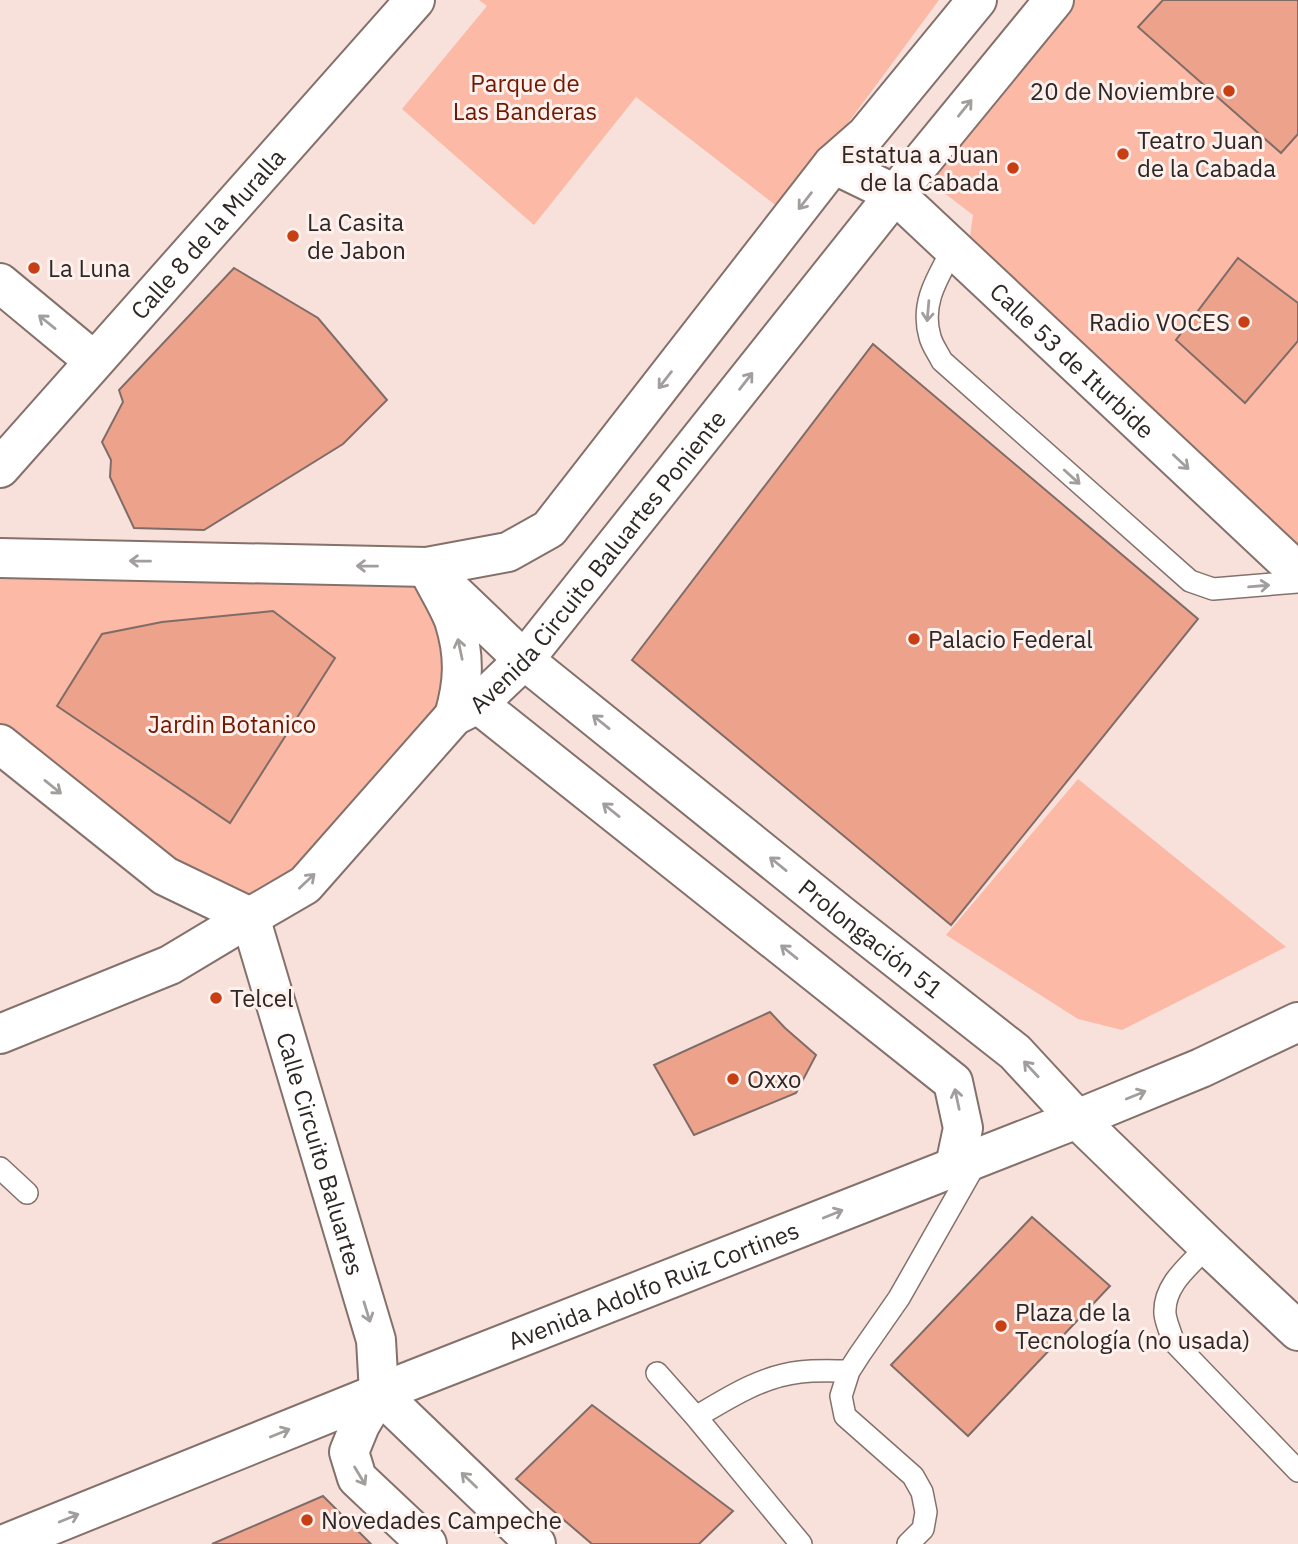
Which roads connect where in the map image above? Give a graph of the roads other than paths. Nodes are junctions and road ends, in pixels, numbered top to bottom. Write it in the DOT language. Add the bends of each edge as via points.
graph roads {
  1 [pos="415,0"];
  2 [pos="976,0"];
  3 [pos="1054,0"];
  4 [pos="833,164"];
  5 [pos="895,194"];
  6 [pos="953,249"];
  7 [pos="0,283"];
  8 [pos="94,360"];
  9 [pos="0,468"];
  10 [pos="0,558"];
  11 [pos="427,567"];
  12 [pos="1298,572"];
  13 [pos="1298,582"];
  14 [pos="524,660"];
  15 [pos="466,710"];
  16 [pos="0,744"];
  17 [pos="250,918"];
  18 [pos="1298,1022"];
  19 [pos="0,1034"];
  20 [pos="1077,1119"];
  21 [pos="967,1161"];
  22 [pos="0,1168"];
  23 [pos="27,1193"];
  24 [pos="1208,1246"];
  25 [pos="1298,1331"];
  26 [pos="849,1371"];
  27 [pos="657,1373"];
  28 [pos="379,1393"];
  29 [pos="696,1417"];
  30 [pos="1298,1471"];
  31 [pos="5,1544"];
  32 [pos="427,1544"];
  33 [pos="536,1544"];
  34 [pos="800,1544"];
  35 [pos="908,1544"];
  1 -- 8 [label="main road, Calle 8 de la Muralla"];
  2 -- 4 [label="main road" via="866,135"];
  5 -- 3 [label="main road, Avenida Circuito Baluartes Poniente, one-way"];
  4 -- 5 [label="main road, Calle 53 de Iturbide"];
  4 -- 11 [label="main road, one-way" via="549,528 508,551"];
  5 -- 6 [label="main road, Calle 53 de Iturbide"];
  14 -- 5 [label="main road, Avenida Circuito Baluartes Poniente, one-way"];
  6 -- 12 [label="main road, Calle 53 de Iturbide, one-way"];
  6 -- 13 [label="lane, one-way" via="932,290 926,314 930,338 942,361 1190,581 1213,589"];
  8 -- 7 [label="main road, one-way"];
  8 -- 9 [label="main road, Calle 8 de la Muralla"];
  11 -- 10 [label="main road, one-way"];
  11 -- 14 [label="main road, Prolongación 51"];
  15 -- 11 [label="main road, one-way" via="453,620"];
  14 -- 15 [label="main road, Avenida Circuito Baluartes Poniente"];
  20 -- 14 [label="main road, Prolongación 51, one-way" via="1016,1052"];
  17 -- 15 [label="main road, Avenida Circuito Baluartes Poniente, one-way" via="305,885"];
  21 -- 15 [label="main road, one-way" via="953,1082"];
  16 -- 17 [label="main road, one-way" via="165,876"];
  17 -- 19 [label="main road, Avenida Circuito Baluartes Poniente" via="170,965"];
  17 -- 28 [label="main road, Calle Circuito Baluartes, one-way" via="376,1340"];
  20 -- 18 [label="main road, Avenida Adolfo Ruiz Cortines, one-way"];
  20 -- 21 [label="main road, Avenida Adolfo Ruiz Cortines"];
  20 -- 24 [label="main road, Prolongación 51"];
  21 -- 26 [label="lane" via="900,1298"];
  28 -- 21 [label="main road, Avenida Adolfo Ruiz Cortines, one-way"];
  22 -- 23 [label="lane"];
  24 -- 25 [label="main road, Prolongación 51"];
  24 -- 30 [label="lane" via="1168,1294 1165,1315 1173,1341"];
  26 -- 29 [label="lane" via="800,1372 763,1380"];
  26 -- 35 [label="lane" via="841,1396 845,1416 913,1476 922,1492 923,1529"];
  27 -- 29 [label="lane"];
  31 -- 28 [label="main road, Avenida Adolfo Ruiz Cortines, one-way"];
  28 -- 32 [label="main road, one-way" via="349,1452 357,1478"];
  33 -- 28 [label="main road, one-way"];
  29 -- 34 [label="lane"];
}
